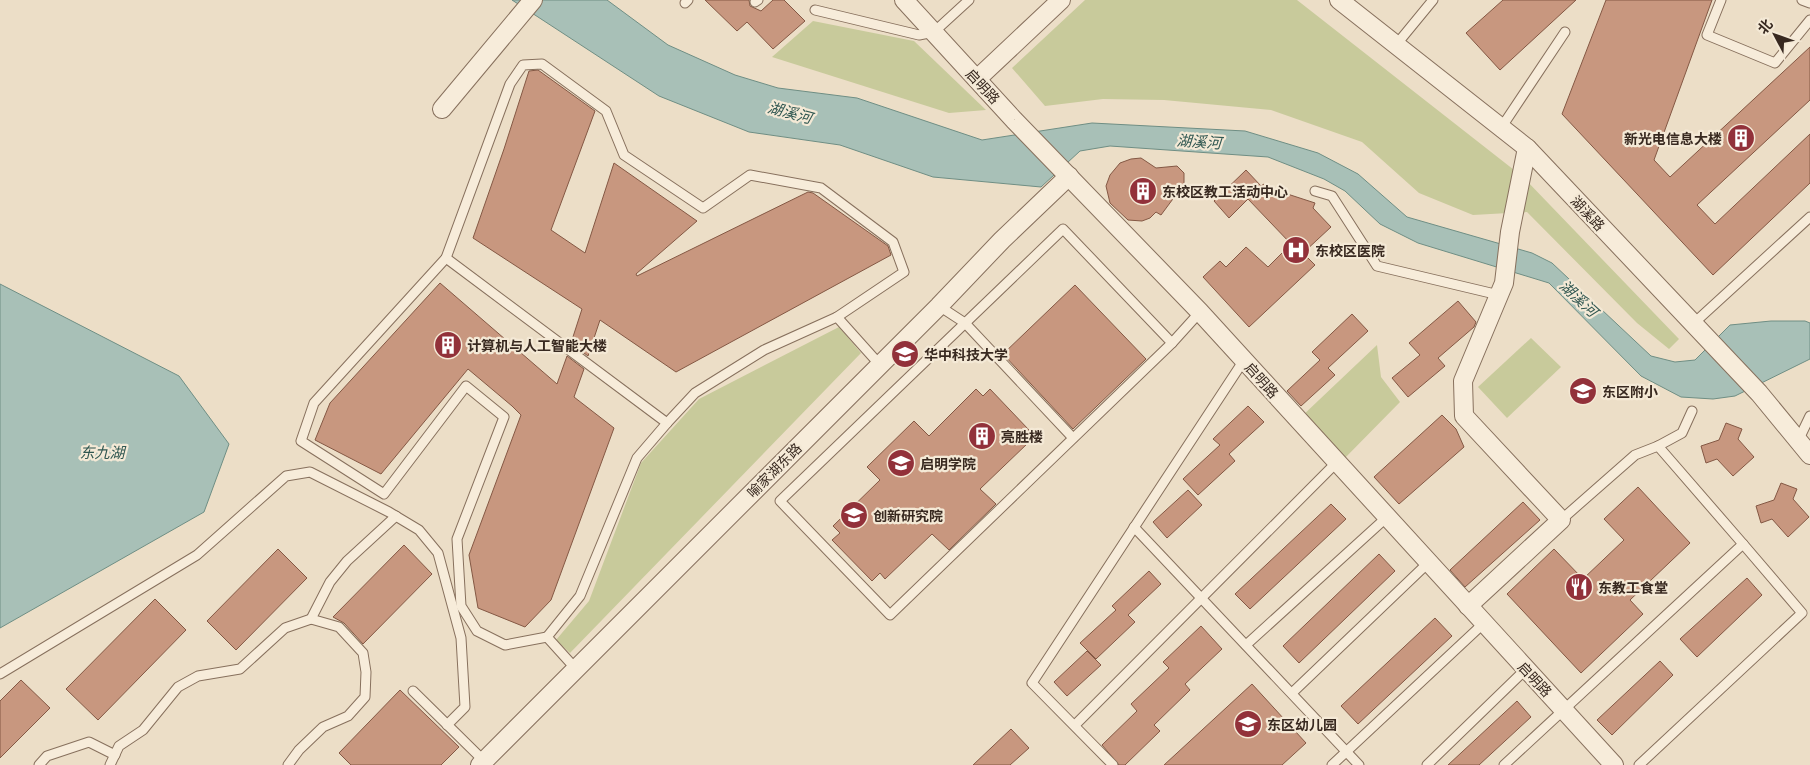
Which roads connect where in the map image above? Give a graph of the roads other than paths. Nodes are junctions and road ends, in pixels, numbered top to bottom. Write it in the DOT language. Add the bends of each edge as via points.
graph roads {
  1 [pos="533,0"];
  2 [pos="904,0"];
  3 [pos="969,0"];
  4 [pos="1061,0"];
  5 [pos="1339,0"];
  6 [pos="1433,0"];
  7 [pos="1721,0"];
  8 [pos="1802,0"];
  9 [pos="1810,3"];
  10 [pos="815,10"];
  11 [pos="1810,20"];
  12 [pos="934,32"];
  13 [pos="1565,32"];
  14 [pos="1396,45"];
  15 [pos="977,79"];
  16 [pos="442,109"];
  17 [pos="1501,128"];
  18 [pos="1527,148"];
  19 [pos="1068,175"];
  20 [pos="1315,192"];
  21 [pos="1810,217"];
  22 [pos="446,258"];
  23 [pos="1502,289"];
  24 [pos="939,306"];
  25 [pos="1200,312"];
  26 [pos="838,317"];
  27 [pos="965,324"];
  28 [pos="1693,324"];
  29 [pos="1172,343"];
  30 [pos="1244,360"];
  31 [pos="880,365"];
  32 [pos="1692,411"];
  33 [pos="1810,416"];
  34 [pos="667,423"];
  35 [pos="1073,438"];
  36 [pos="1798,441"];
  37 [pos="1658,446"];
  38 [pos="1810,455"];
  39 [pos="1337,462"];
  40 [pos="396,516"];
  41 [pos="1387,517"];
  42 [pos="1561,520"];
  43 [pos="1134,527"];
  44 [pos="1743,544"];
  45 [pos="1428,562"];
  46 [pos="1201,596"];
  47 [pos="1468,606"];
  48 [pos="311,619"];
  49 [pos="1484,623"];
  50 [pos="547,637"];
  51 [pos="1246,645"];
  52 [pos="575,668"];
  53 [pos="1526,669"];
  54 [pos="0,674"];
  55 [pos="413,691"];
  56 [pos="1292,693"];
  57 [pos="1563,710"];
  58 [pos="448,725"];
  59 [pos="1075,725"];
  60 [pos="1346,752"];
  61 [pos="115,755"];
  62 [pos="482,763"];
  63 [pos="39,765"];
  64 [pos="110,765"];
  65 [pos="288,765"];
  66 [pos="1112,765"];
  67 [pos="1332,765"];
  68 [pos="1359,765"];
  69 [pos="1427,765"];
  70 [pos="1504,765"];
  71 [pos="1614,765"];
  72 [pos="1639,765"];
  1 -- 16 [label="street"];
  2 -- 12 [label="street, 启明路"];
  3 -- 12 [label="lane"];
  4 -- 15 [label="street"];
  5 -- 14 [label="street, 湖溪路"];
  6 -- 14 [label="lane"];
  7 -- 11 [label="lane" via="1707,35 1775,62"];
  8 -- 9 [label="lane"];
  10 -- 12 [label="lane" via="919,36"];
  12 -- 15 [label="street, 启明路"];
  13 -- 17 [label="lane"];
  14 -- 17 [label="street, 湖溪路"];
  15 -- 19 [label="street, 启明路"];
  17 -- 18 [label="street, 湖溪路"];
  18 -- 23 [label="street"];
  18 -- 28 [label="street, 湖溪路"];
  19 -- 24 [label="street, 喻家湖东路"];
  19 -- 25 [label="street, 启明路"];
  20 -- 23 [label="lane" via="1332,196 1377,266"];
  21 -- 28 [label="lane"];
  22 -- 26 [label="lane" via="510,84 523,65 542,64 606,111 624,155 703,208 750,175 812,186 822,188 894,242 904,272"];
  22 -- 34 [label="lane"];
  22 -- 50 [label="lane" via="314,403 301,441 384,494 466,386 504,417 457,539 461,606 477,632 505,645"];
  23 -- 42 [label="street" via="1463,381 1464,416"];
  24 -- 27 [label="lane"];
  24 -- 31 [label="street, 喻家湖东路"];
  25 -- 29 [label="lane"];
  25 -- 30 [label="street, 启明路"];
  26 -- 31 [label="lane"];
  26 -- 34 [label="lane" via="764,350 695,394"];
  27 -- 29 [label="lane" via="1063,229"];
  27 -- 35 [label="lane"];
  27 -- 35 [label="lane" via="780,501 890,615"];
  28 -- 36 [label="street, 湖溪路"];
  29 -- 35 [label="lane"];
  30 -- 39 [label="street, 启明路"];
  30 -- 43 [label="lane"];
  31 -- 52 [label="street, 喻家湖东路"];
  32 -- 37 [label="lane" via="1682,433"];
  33 -- 36 [label="lane"];
  34 -- 50 [label="lane" via="637,458 580,596"];
  36 -- 38 [label="street, 湖溪路"];
  37 -- 42 [label="lane" via="1635,455"];
  37 -- 44 [label="lane"];
  39 -- 41 [label="street, 启明路"];
  39 -- 46 [label="lane"];
  40 -- 48 [label="lane" via="347,561 330,582"];
  40 -- 54 [label="lane" via="310,472 286,476 197,555"];
  40 -- 58 [label="lane" via="419,530 438,553 461,638 465,707"];
  41 -- 45 [label="street, 启明路"];
  41 -- 51 [label="lane"];
  42 -- 47 [label="street"];
  43 -- 46 [label="lane"];
  43 -- 59 [label="lane" via="1032,683"];
  44 -- 57 [label="lane"];
  44 -- 72 [label="lane" via="1802,613"];
  45 -- 47 [label="street, 启明路"];
  45 -- 56 [label="lane"];
  46 -- 51 [label="lane"];
  46 -- 59 [label="lane"];
  47 -- 49 [label="street, 启明路"];
  48 -- 61 [label="lane" via="285,628 240,669 198,676 178,687 151,721 119,746"];
  48 -- 65 [label="lane" via="339,627 363,653 365,697 348,716 322,727 298,750"];
  49 -- 53 [label="street, 启明路"];
  49 -- 60 [label="lane"];
  50 -- 52 [label="lane"];
  51 -- 56 [label="lane"];
  52 -- 62 [label="street, 喻家湖东路"];
  53 -- 57 [label="street, 启明路"];
  53 -- 69 [label="lane"];
  55 -- 58 [label="lane"];
  56 -- 60 [label="lane"];
  57 -- 70 [label="lane"];
  57 -- 71 [label="street, 启明路"];
  58 -- 62 [label="lane"];
  59 -- 66 [label="lane"];
  60 -- 67 [label="lane"];
  60 -- 68 [label="lane"];
  61 -- 63 [label="lane" via="89,742 47,756"];
  61 -- 64 [label="lane"];
}
